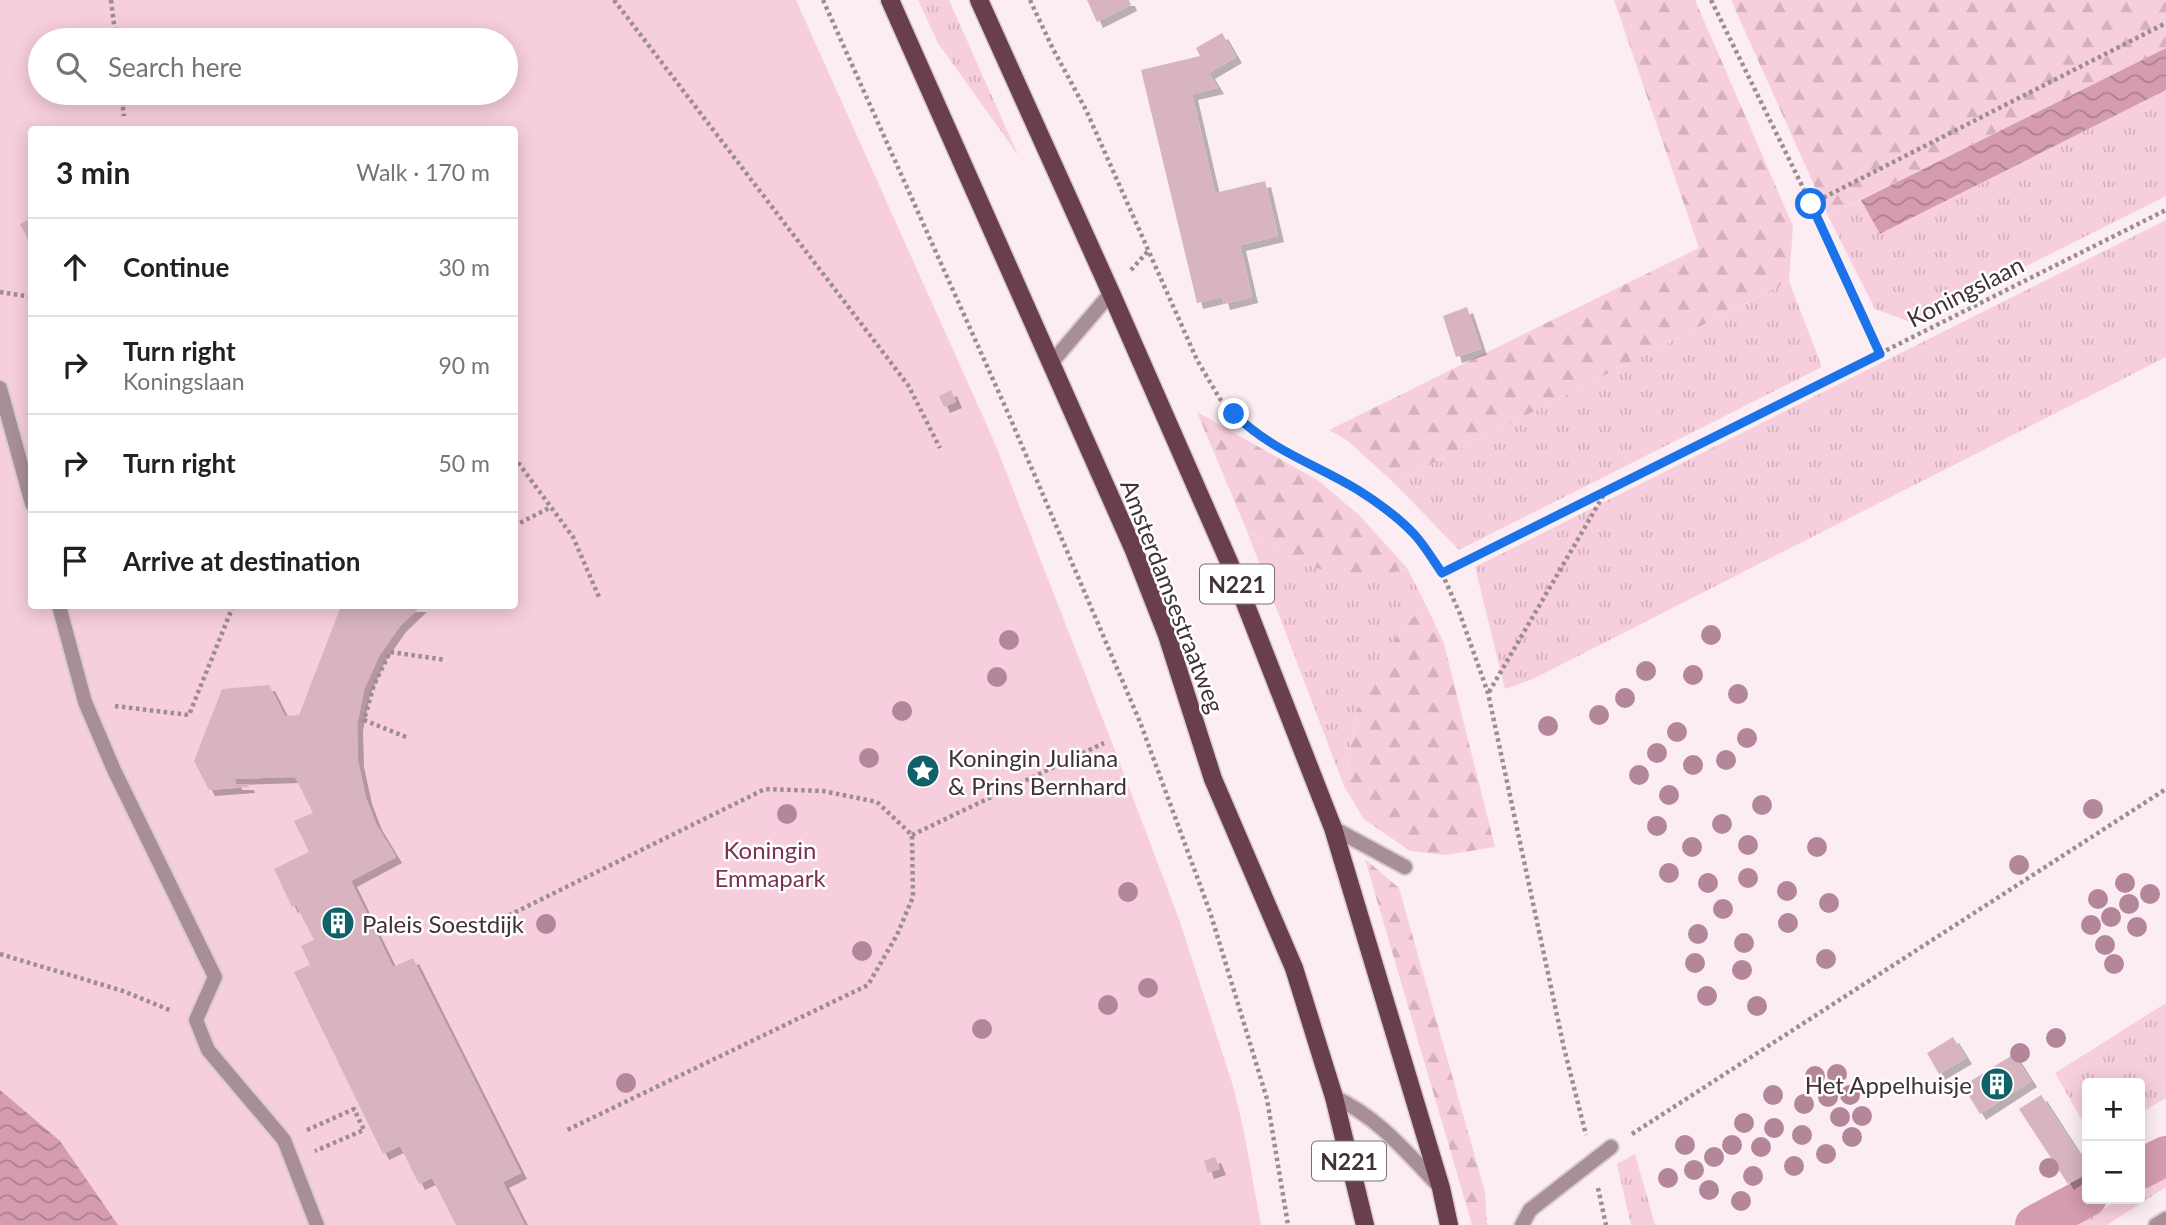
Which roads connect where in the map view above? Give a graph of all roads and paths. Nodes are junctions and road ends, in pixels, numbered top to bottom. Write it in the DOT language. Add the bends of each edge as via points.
graph roads {
  1 [pos="111,0"];
  2 [pos="614,0"];
  3 [pos="822,0"];
  4 [pos="890,0"];
  5 [pos="979,0"];
  6 [pos="1030,0"];
  7 [pos="1711,0"];
  8 [pos="2166,23"];
  9 [pos="114,28"];
  10 [pos="123,105"];
  11 [pos="124,116"];
  12 [pos="1811,204"];
  13 [pos="2166,210"];
  14 [pos="0,292"];
  15 [pos="1111,293"];
  16 [pos="28,296"];
  17 [pos="1880,354"];
  18 [pos="1052,362"];
  19 [pos="0,388"];
  20 [pos="940,448"];
  21 [pos="518,462"];
  22 [pos="28,490"];
  23 [pos="1606,491"];
  24 [pos="551,506"];
  25 [pos="518,524"];
  26 [pos="1442,573"];
  27 [pos="599,597"];
  28 [pos="60,609"];
  29 [pos="232,609"];
  30 [pos="446,660"];
  31 [pos="1488,693"];
  32 [pos="85,702"];
  33 [pos="406,737"];
  34 [pos="1104,743"];
  35 [pos="2166,789"];
  36 [pos="1333,828"];
  37 [pos="912,835"];
  38 [pos="1405,867"];
  39 [pos="471,933"];
  40 [pos="0,954"];
  41 [pos="196,1020"];
  42 [pos="1334,1097"];
  43 [pos="334,1118"];
  44 [pos="567,1130"];
  45 [pos="342,1140"];
  46 [pos="1611,1147"];
  47 [pos="1592,1160"];
  48 [pos="1441,1188"];
  49 [pos="2166,1219"];
  50 [pos="317,1225"];
  51 [pos="1288,1225"];
  52 [pos="1365,1225"];
  53 [pos="1449,1225"];
  54 [pos="1522,1225"];
  55 [pos="1606,1225"];
  56 [pos="2156,1225"];
  1 -- 9 [label="path"];
  2 -- 20 [label="path" via="908,385"];
  3 -- 51 [label="path" via="1008,413 1140,722 1210,912 1267,1099"];
  4 -- 18 [label="main road, Amsterdamsestraatweg / N221"];
  5 -- 15 [label="main road, N221"];
  6 -- 26 [label="path" via="1086,110 1197,360 1220,399 1260,437 1386,511 1413,533"];
  7 -- 12 [label="path"];
  8 -- 12 [label="path"];
  10 -- 11 [label="path"];
  12 -- 17 [label="path"];
  13 -- 17 [label="path, Koningslaan"];
  14 -- 16 [label="path"];
  15 -- 18 [label="street"];
  15 -- 36 [label="main road, N221" via="1229,562"];
  17 -- 23 [label="path, Koningslaan"];
  18 -- 42 [label="main road, Amsterdamsestraatweg / N221" via="1167,635 1213,779 1294,968"];
  19 -- 22 [label="street"];
  21 -- 24 [label="path"];
  23 -- 26 [label="path, Koningslaan"];
  23 -- 31 [label="path"];
  24 -- 25 [label="path"];
  24 -- 27 [label="path" via="573,537"];
  26 -- 31 [label="path"];
  28 -- 32 [label="street"];
  29 -- 32 [label="path" via="189,715"];
  30 -- 33 [label="path" via="390,652 364,720"];
  31 -- 47 [label="path"];
  32 -- 41 [label="street" via="215,977"];
  34 -- 37 [label="path"];
  35 -- 46 [label="path"];
  36 -- 38 [label="street"];
  36 -- 48 [label="main road, N221"];
  37 -- 39 [label="path" via="877,802 823,791 765,789"];
  37 -- 44 [label="path" via="913,897 868,985"];
  40 -- 41 [label="path" via="123,991"];
  41 -- 50 [label="street" via="208,1050 284,1140"];
  42 -- 48 [label="street" via="1380,1125"];
  42 -- 52 [label="main road, Amsterdamsestraatweg / N221"];
  43 -- 45 [label="path" via="354,1109 364,1130"];
  46 -- 47 [label="street"];
  47 -- 54 [label="street" via="1530,1210"];
  47 -- 55 [label="path"];
  48 -- 53 [label="main road, N221"];
  49 -- 56 [label="street"];
}
